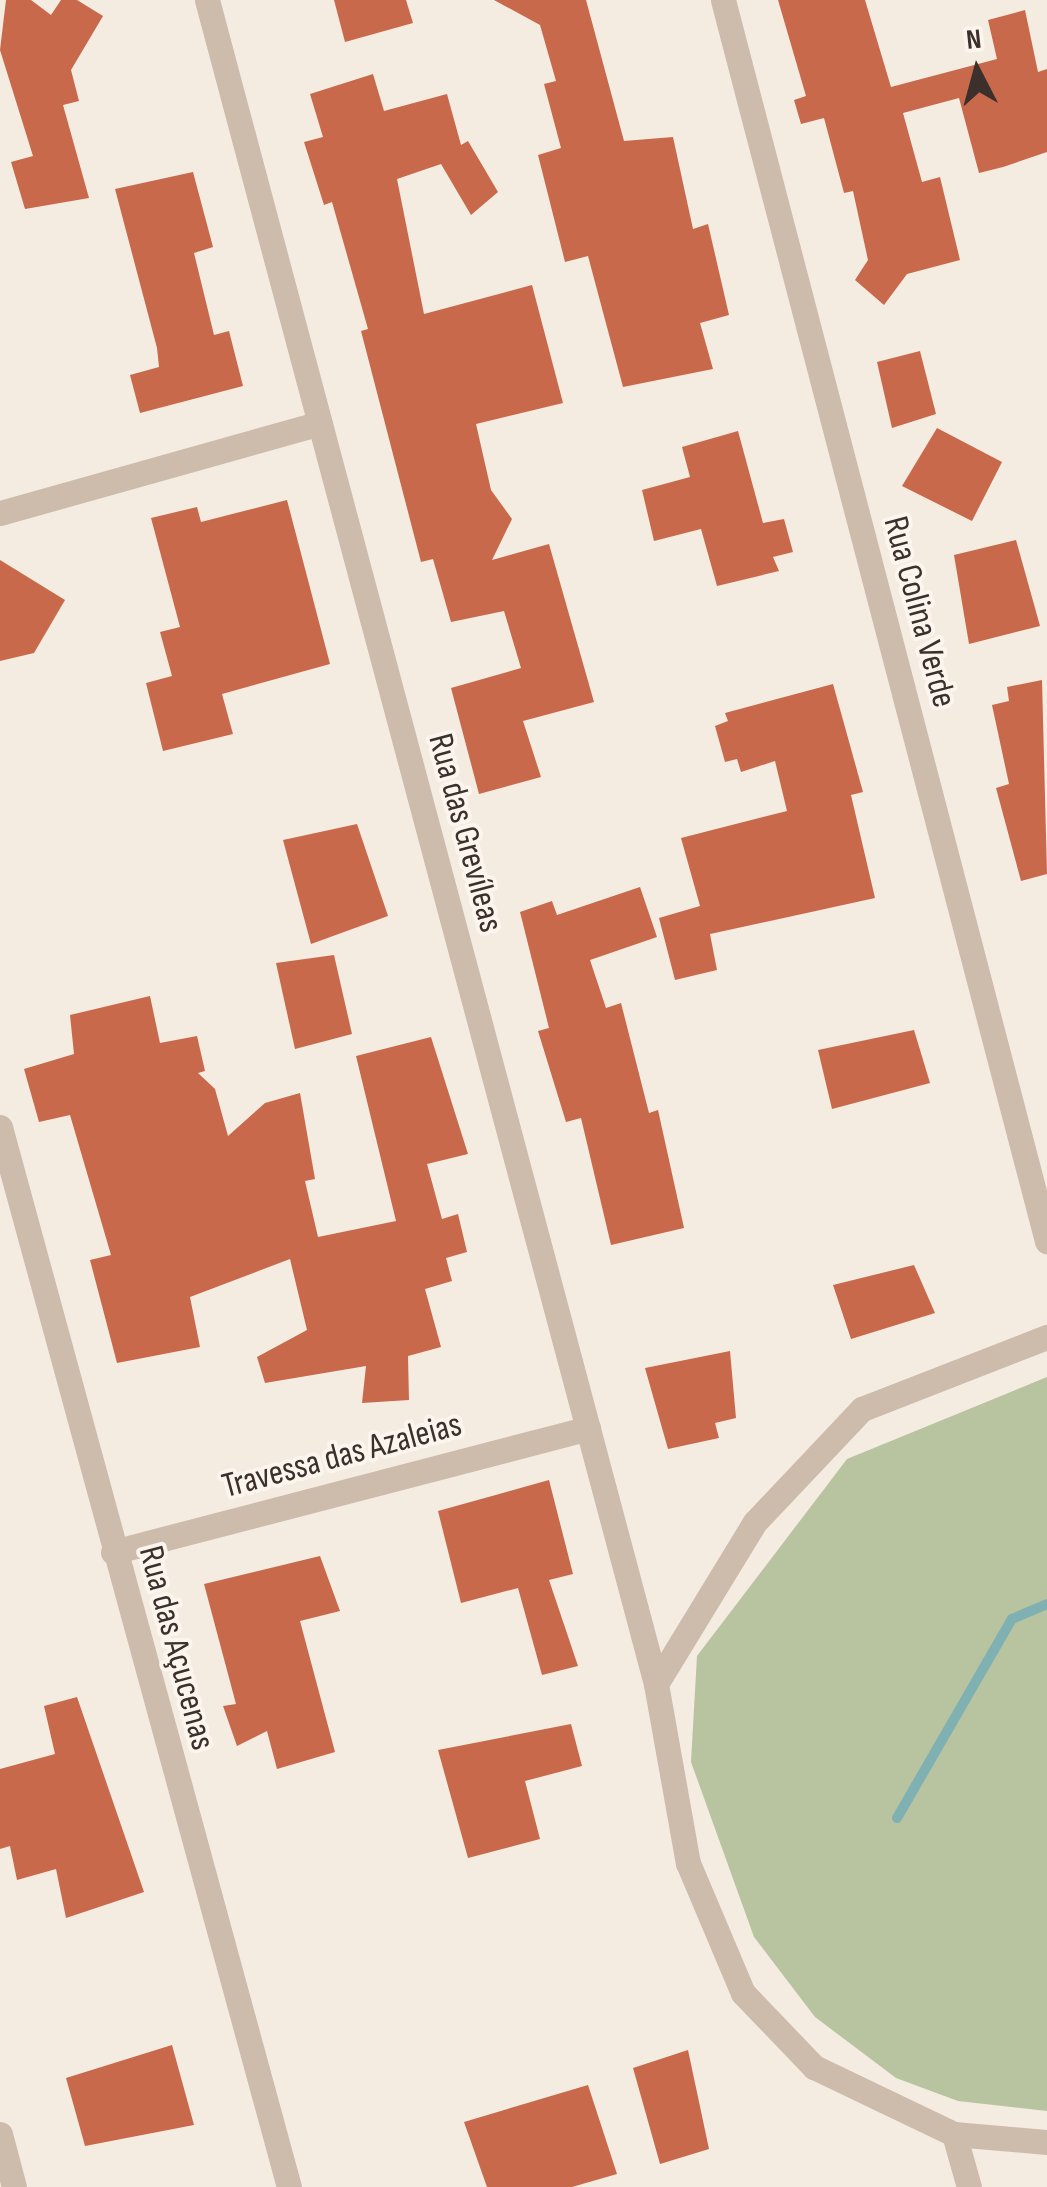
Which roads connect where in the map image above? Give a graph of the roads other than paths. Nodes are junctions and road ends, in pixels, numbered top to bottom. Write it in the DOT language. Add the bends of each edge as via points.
graph roads {
  1 [pos="207,0"];
  2 [pos="723,0"];
  3 [pos="320,423"];
  4 [pos="0,513"];
  5 [pos="0,1126"];
  6 [pos="1047,1241"];
  7 [pos="1047,1337"];
  8 [pos="588,1428"];
  9 [pos="113,1552"];
  10 [pos="656,1684"];
  11 [pos="0,2134"];
  12 [pos="954,2134"];
  13 [pos="1047,2142"];
  14 [pos="14,2187"];
  15 [pos="289,2187"];
  16 [pos="968,2187"];
  1 -- 3 [label="street, Rua das Grevíleas"];
  2 -- 6 [label="street, Rua Colina Verde"];
  3 -- 4 [label="street"];
  3 -- 8 [label="street, Rua das Grevíleas"];
  5 -- 9 [label="street, Rua das Açucenas"];
  7 -- 10 [label="street" via="862,1409 755,1522"];
  8 -- 9 [label="street, Travessa das Azaleias"];
  8 -- 10 [label="street, Rua das Grevíleas"];
  9 -- 15 [label="street, Rua das Açucenas"];
  10 -- 12 [label="street, Rua das Grevíleas" via="688,1863 743,1993 814,2067"];
  11 -- 14 [label="street"];
  12 -- 13 [label="street"];
  12 -- 16 [label="street"];
}
